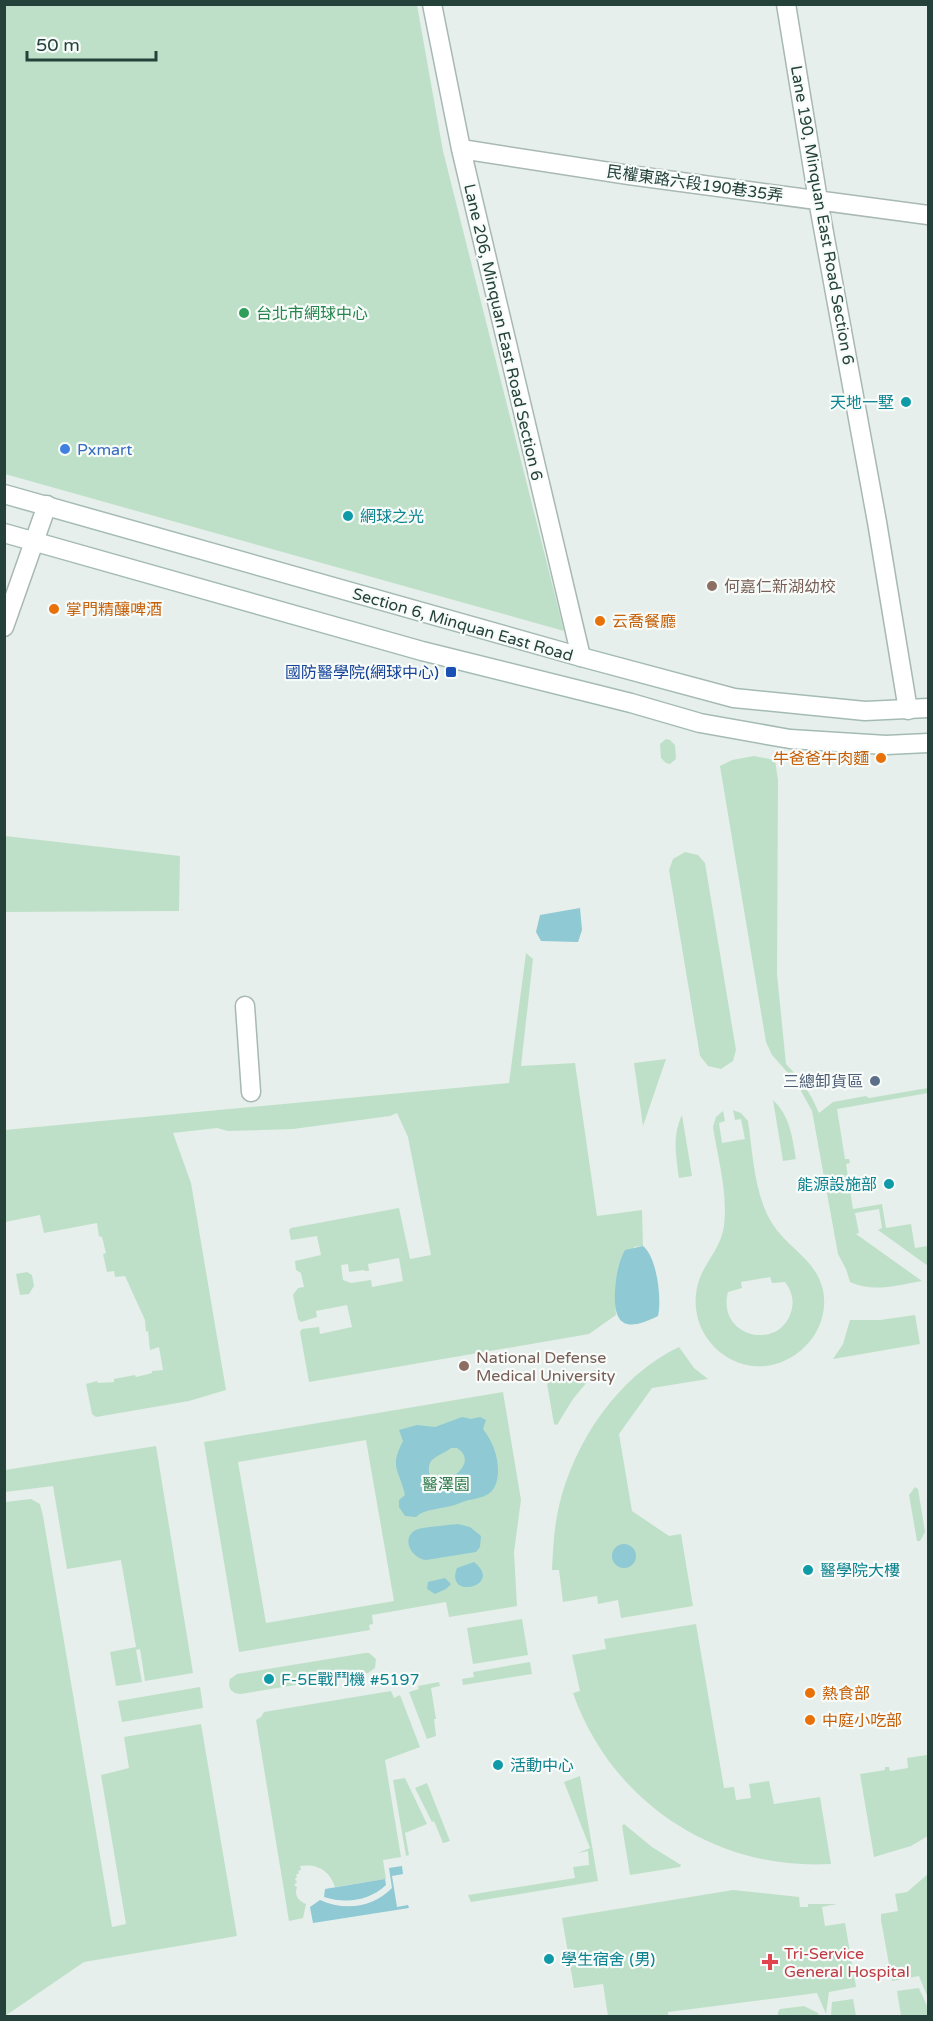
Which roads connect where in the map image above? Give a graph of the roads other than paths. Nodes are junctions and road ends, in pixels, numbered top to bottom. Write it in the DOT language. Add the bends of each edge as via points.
graph roads {
  1 [pos="432,4"];
  2 [pos="786,4"];
  3 [pos="461,149"];
  4 [pos="818,200"];
  5 [pos="928,215"];
  6 [pos="4,494"];
  7 [pos="47,505"];
  8 [pos="4,533"];
  9 [pos="35,541"];
  10 [pos="4,627"];
  11 [pos="581,657"];
  12 [pos="928,708"];
  13 [pos="908,710"];
  14 [pos="928,743"];
  15 [pos="244,1006"];
  16 [pos="251,1092"];
  1 -- 3 [label="street, Lane 206, Minquan East Road Section 6"];
  2 -- 4 [label="street, Lane 190, Minquan East Road Section 6"];
  3 -- 4 [label="street, 民權東路六段190巷35弄"];
  3 -- 11 [label="street, Lane 206, Minquan East Road Section 6"];
  4 -- 5 [label="street, 民權東路六段190巷35弄"];
  4 -- 13 [label="street, Lane 190, Minquan East Road Section 6"];
  6 -- 7 [label="street, Section 6, Minquan East Road"];
  7 -- 9 [label="street"];
  7 -- 11 [label="street, Section 6, Minquan East Road"];
  8 -- 9 [label="street, Section 6, Minquan East Road"];
  9 -- 10 [label="street"];
  9 -- 14 [label="street, Section 6, Minquan East Road" via="422,651 700,723 797,739 886,745"];
  11 -- 13 [label="street, Section 6, Minquan East Road" via="734,698 865,711"];
  12 -- 13 [label="street, Section 6, Minquan East Road"];
  15 -- 16 [label="street"];
}
